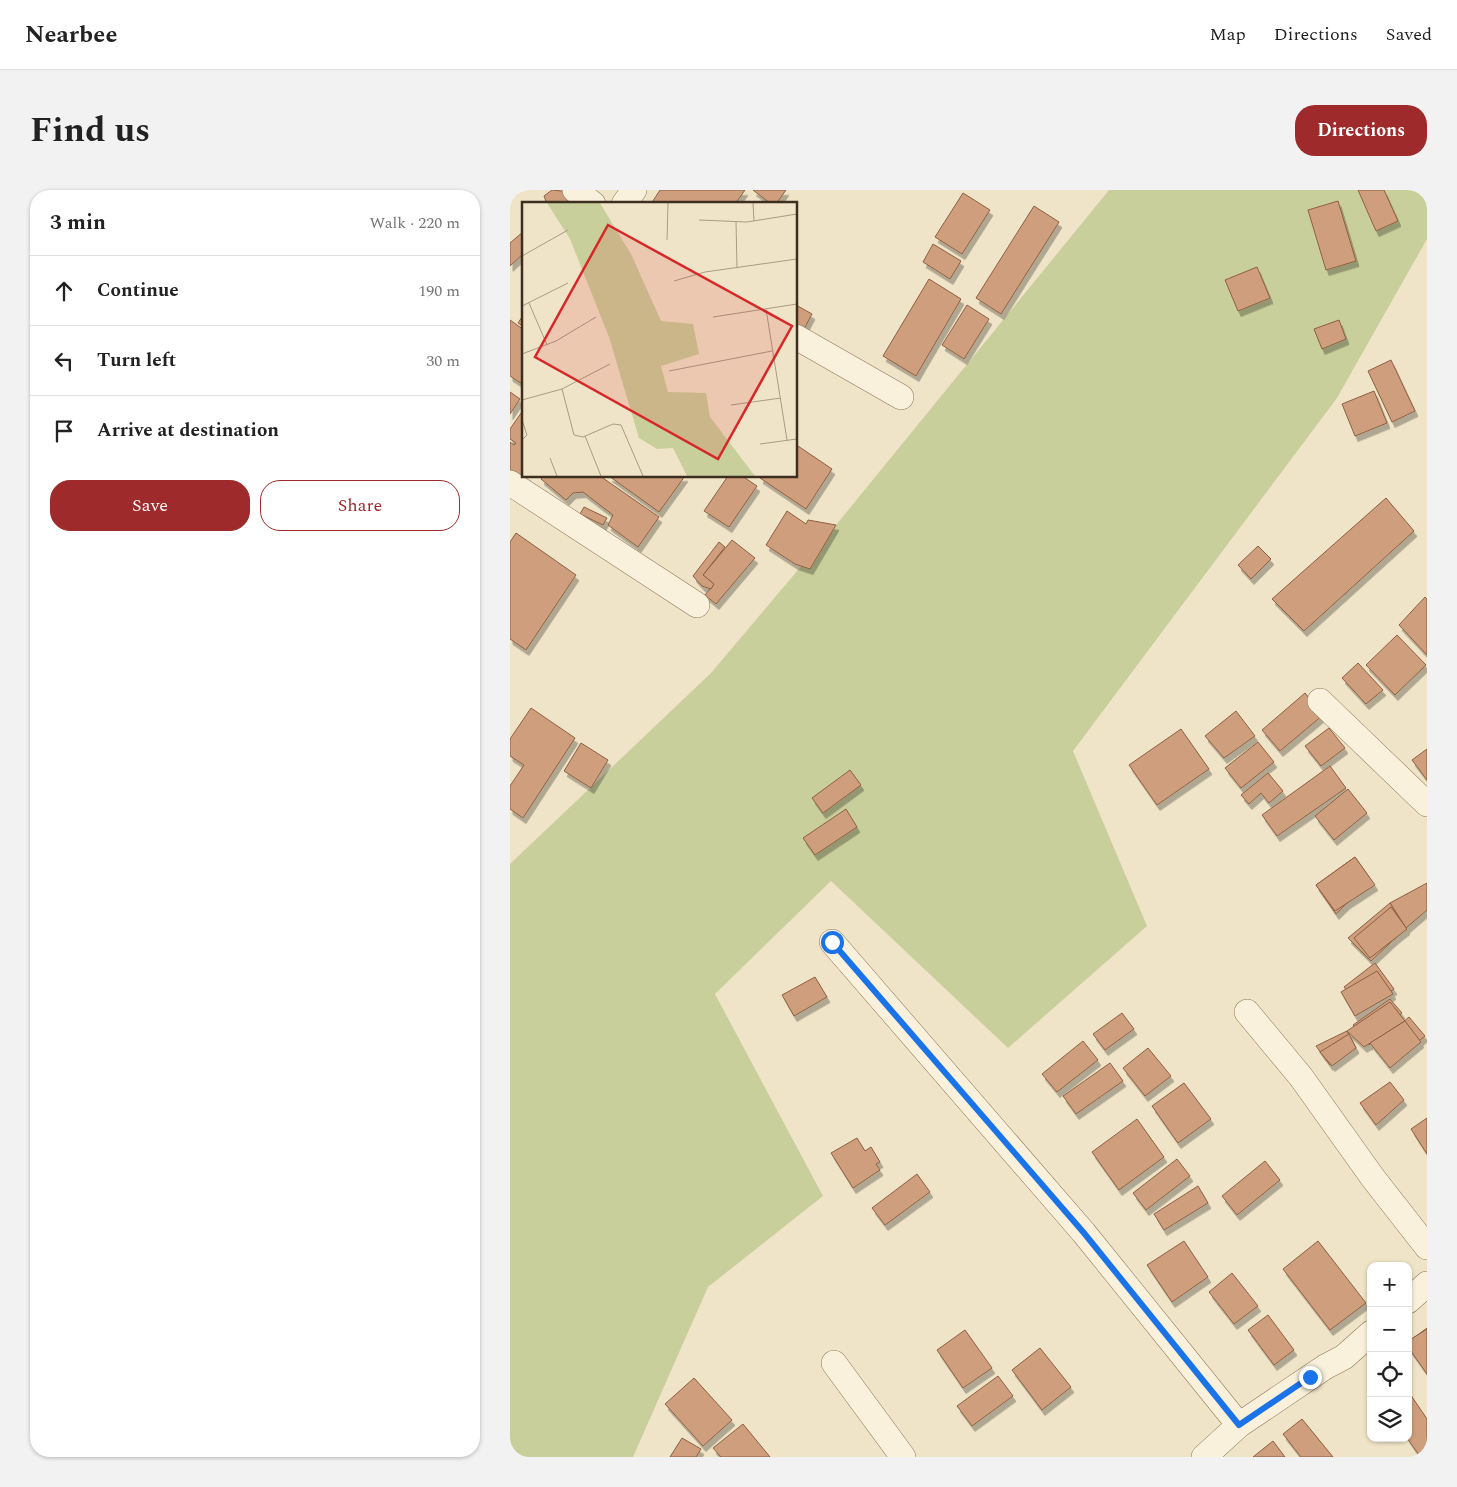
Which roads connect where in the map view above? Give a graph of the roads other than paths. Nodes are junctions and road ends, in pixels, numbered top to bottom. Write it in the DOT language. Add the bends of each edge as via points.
graph roads {
  1 [pos="575,190"];
  2 [pos="634,190"];
  3 [pos="590,202"];
  4 [pos="625,202"];
  5 [pos="798,338"];
  6 [pos="901,397"];
  7 [pos="510,483"];
  8 [pos="697,605"];
  9 [pos="1320,701"];
  10 [pos="1427,804"];
  11 [pos="832,942"];
  12 [pos="1248,1012"];
  13 [pos="1427,1247"];
  14 [pos="1427,1284"];
  15 [pos="1412,1297"];
  16 [pos="1367,1337"];
  17 [pos="834,1363"];
  18 [pos="1239,1425"];
  19 [pos="903,1457"];
  20 [pos="1204,1457"];
  1 -- 3 [label="street"];
  2 -- 4 [label="street"];
  5 -- 6 [label="street"];
  7 -- 8 [label="street"];
  9 -- 10 [label="street"];
  11 -- 18 [label="street" via="1084,1233"];
  12 -- 13 [label="street" via="1302,1077 1373,1178"];
  14 -- 15 [label="street"];
  16 -- 18 [label="street" via="1344,1357"];
  17 -- 19 [label="street"];
  18 -- 20 [label="street"];
}
